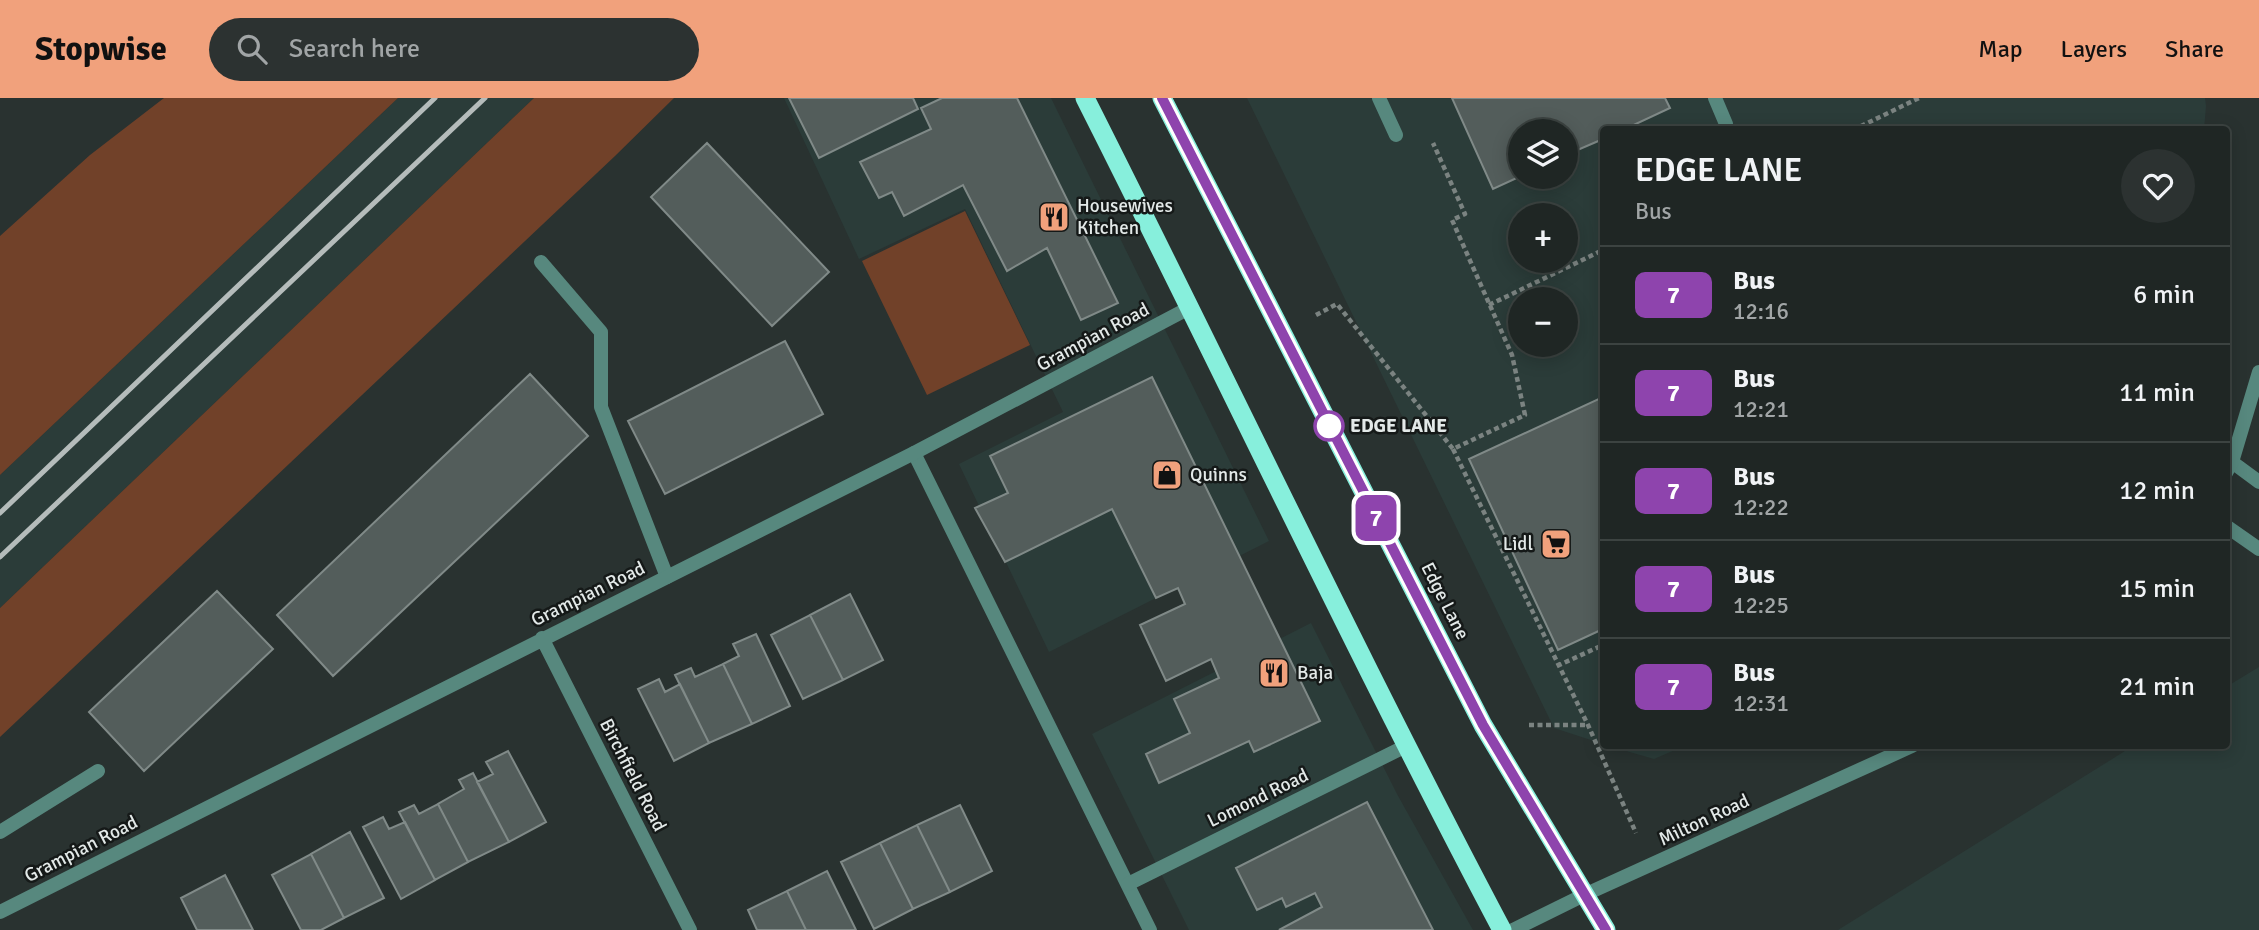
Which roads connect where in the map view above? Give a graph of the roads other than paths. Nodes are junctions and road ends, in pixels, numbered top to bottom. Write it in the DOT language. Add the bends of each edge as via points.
graph roads {
  1 [pos="1085,98"];
  2 [pos="1162,98"];
  3 [pos="1379,98"];
  4 [pos="1715,98"];
  5 [pos="1726,124"];
  6 [pos="1396,135"];
  7 [pos="541,262"];
  8 [pos="1191,307"];
  9 [pos="2259,372"];
  10 [pos="914,453"];
  11 [pos="2230,465"];
  12 [pos="2230,468"];
  13 [pos="2259,482"];
  14 [pos="2230,529"];
  15 [pos="2259,549"];
  16 [pos="667,577"];
  17 [pos="542,638"];
  18 [pos="1406,746"];
  19 [pos="1905,749"];
  20 [pos="98,771"];
  21 [pos="0,832"];
  22 [pos="1128,884"];
  23 [pos="1584,895"];
  24 [pos="0,912"];
  25 [pos="690,930"];
  26 [pos="1150,930"];
  27 [pos="1502,930"];
  28 [pos="1513,930"];
  29 [pos="1606,930"];
  1 -- 8 [label="highway"];
  2 -- 23 [label="highway, Edge Lane" via="1483,725"];
  3 -- 6 [label="street"];
  4 -- 5 [label="street"];
  7 -- 16 [label="street" via="601,332 601,407"];
  8 -- 10 [label="street, Grampian Road"];
  8 -- 18 [label="highway"];
  9 -- 11 [label="street"];
  10 -- 16 [label="street, Grampian Road"];
  10 -- 22 [label="street"];
  12 -- 13 [label="street"];
  14 -- 15 [label="street"];
  16 -- 17 [label="street, Grampian Road"];
  17 -- 24 [label="street, Grampian Road"];
  17 -- 25 [label="street, Birchfield Road"];
  18 -- 22 [label="street, Lomond Road"];
  18 -- 27 [label="highway"];
  19 -- 23 [label="street, Milton Road"];
  20 -- 21 [label="street"];
  22 -- 26 [label="street"];
  23 -- 28 [label="street, Milton Road"];
  23 -- 29 [label="highway, Edge Lane"];
}
